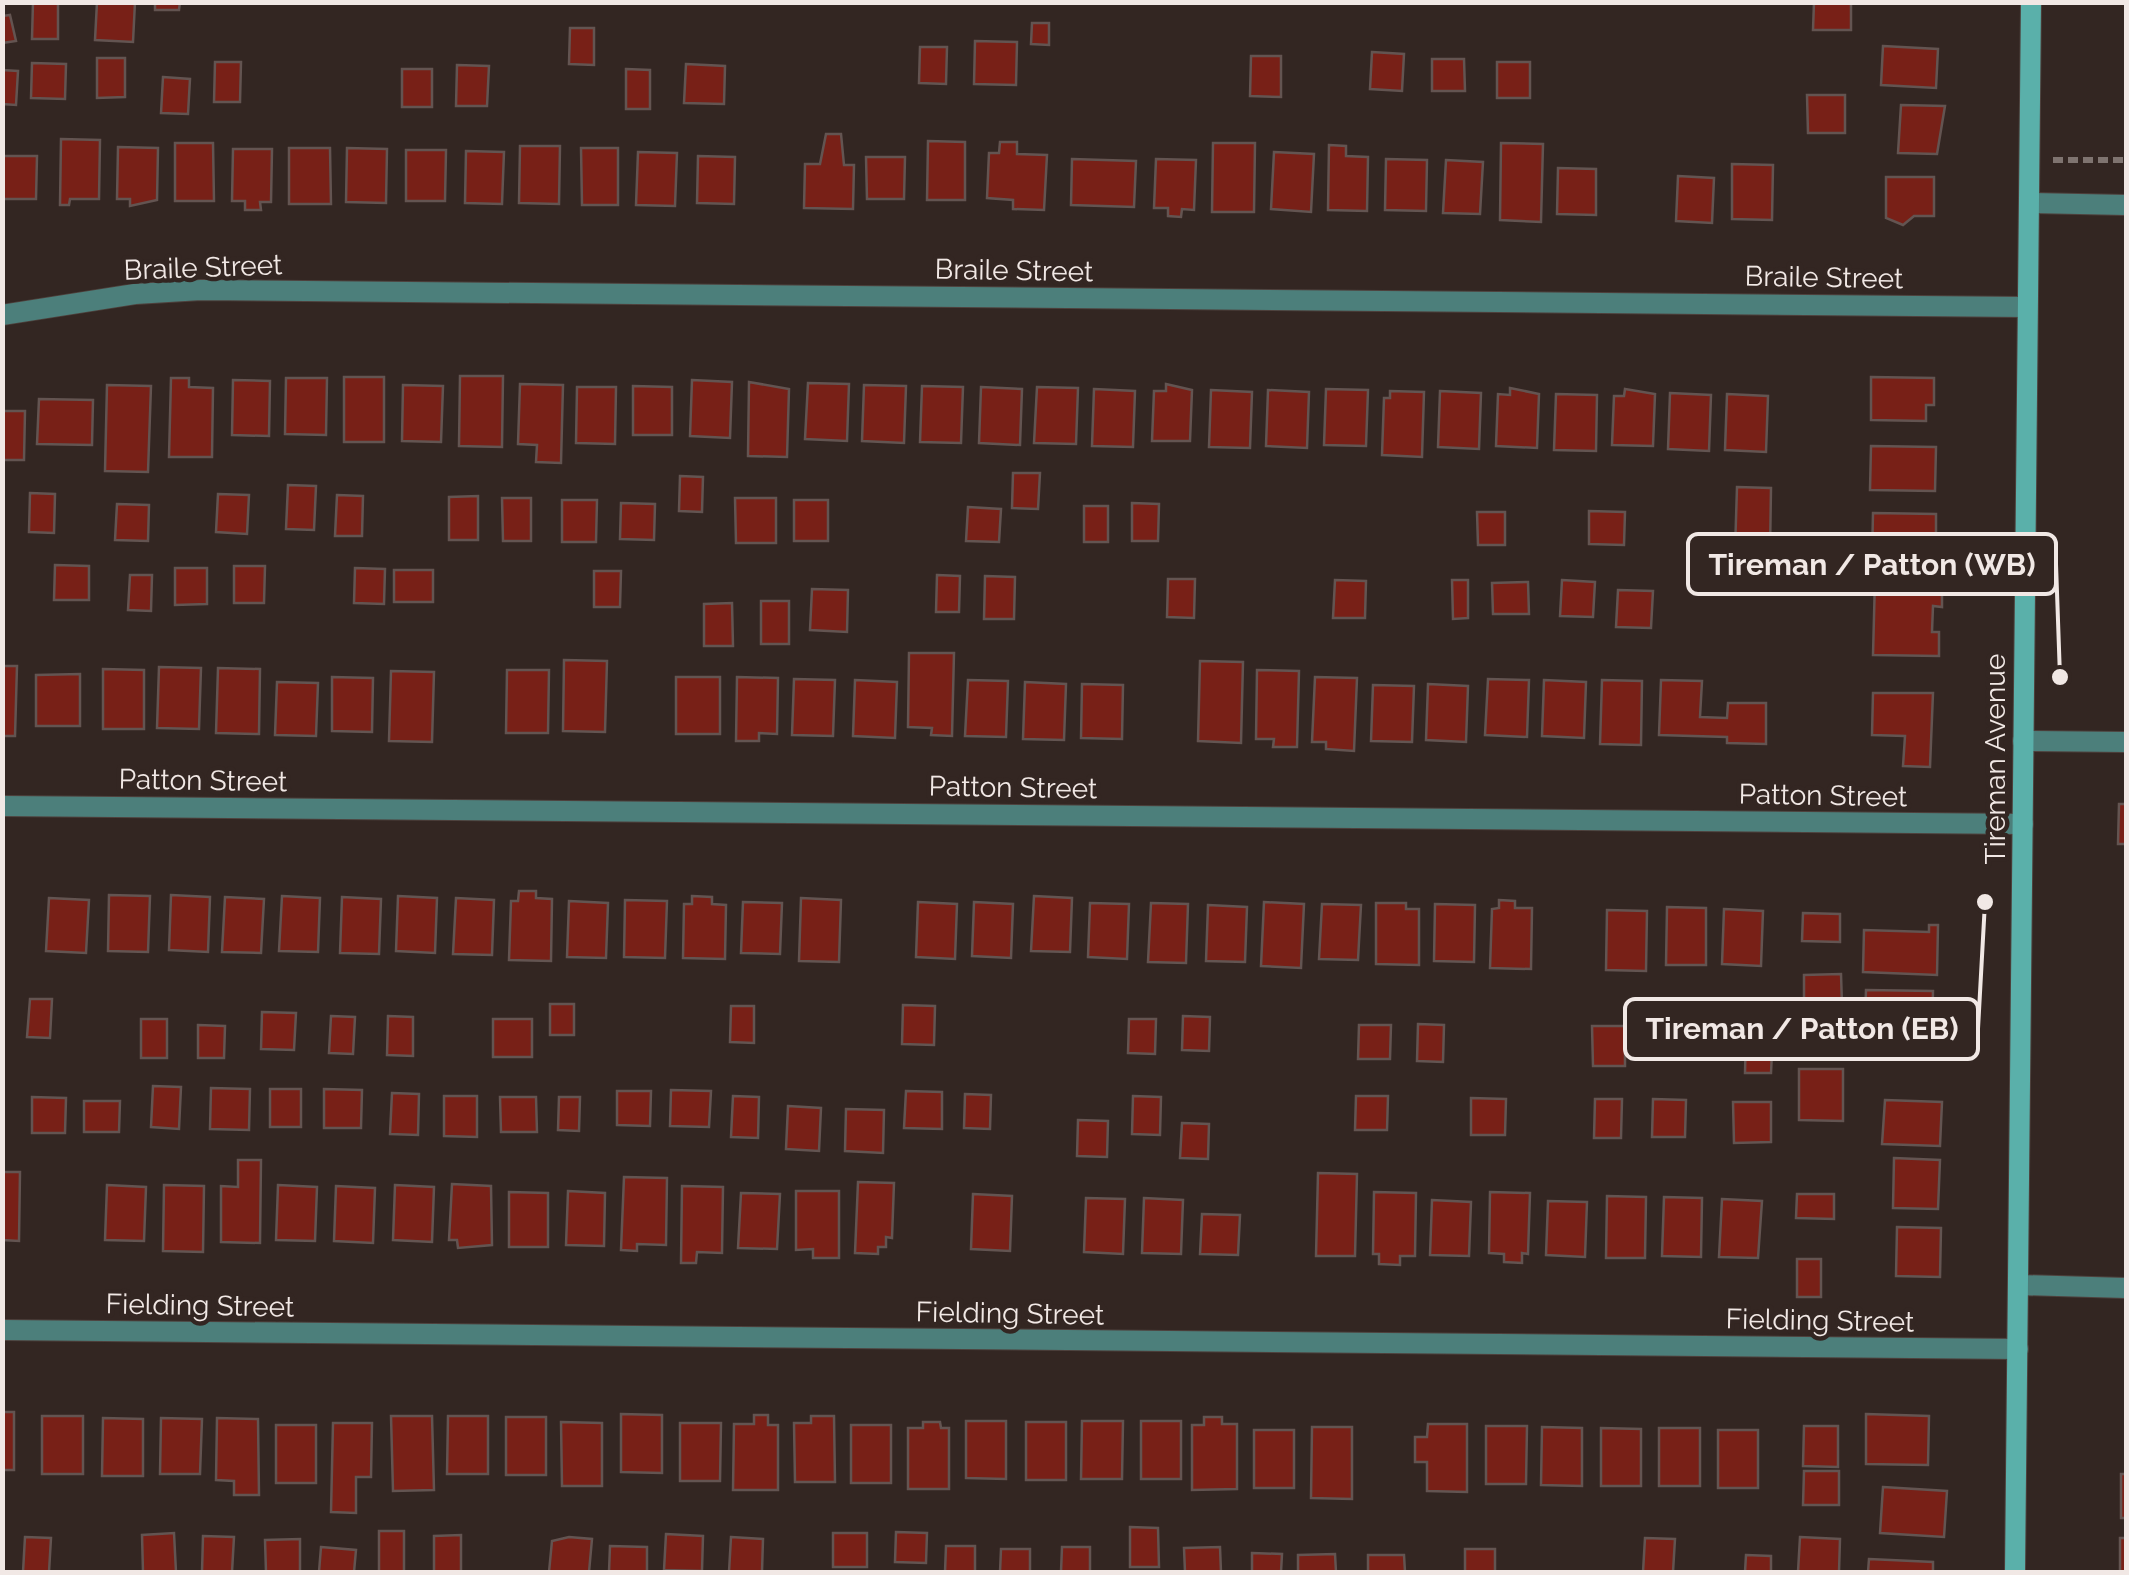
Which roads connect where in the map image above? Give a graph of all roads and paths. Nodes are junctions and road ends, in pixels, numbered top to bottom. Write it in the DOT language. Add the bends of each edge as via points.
graph roads {
  1 [pos="2031,2"];
  2 [pos="2030,160"];
  3 [pos="2126,160"];
  4 [pos="2031,204"];
  5 [pos="2126,205"];
  6 [pos="2026,307"];
  7 [pos="2,314"];
  8 [pos="2023,740"];
  9 [pos="2126,742"];
  10 [pos="2,806"];
  11 [pos="2023,824"];
  12 [pos="2019,1285"];
  13 [pos="2126,1288"];
  14 [pos="2,1330"];
  15 [pos="2018,1350"];
  16 [pos="2016,1572"];
  1 -- 2 [label="street"];
  2 -- 3 [label="path"];
  2 -- 4 [label="street"];
  4 -- 5 [label="street"];
  4 -- 6 [label="street, Tireman Avenue"];
  6 -- 7 [label="street, Braile Street" via="201,290"];
  6 -- 8 [label="street, Tireman Avenue"];
  8 -- 9 [label="street"];
  8 -- 11 [label="street, Tireman Avenue"];
  10 -- 11 [label="street, Patton Street"];
  11 -- 12 [label="street, Tireman Avenue"];
  12 -- 13 [label="street"];
  12 -- 15 [label="street, Tireman Avenue"];
  14 -- 15 [label="street, Fielding Street"];
  15 -- 16 [label="street, Tireman Avenue"];
}
